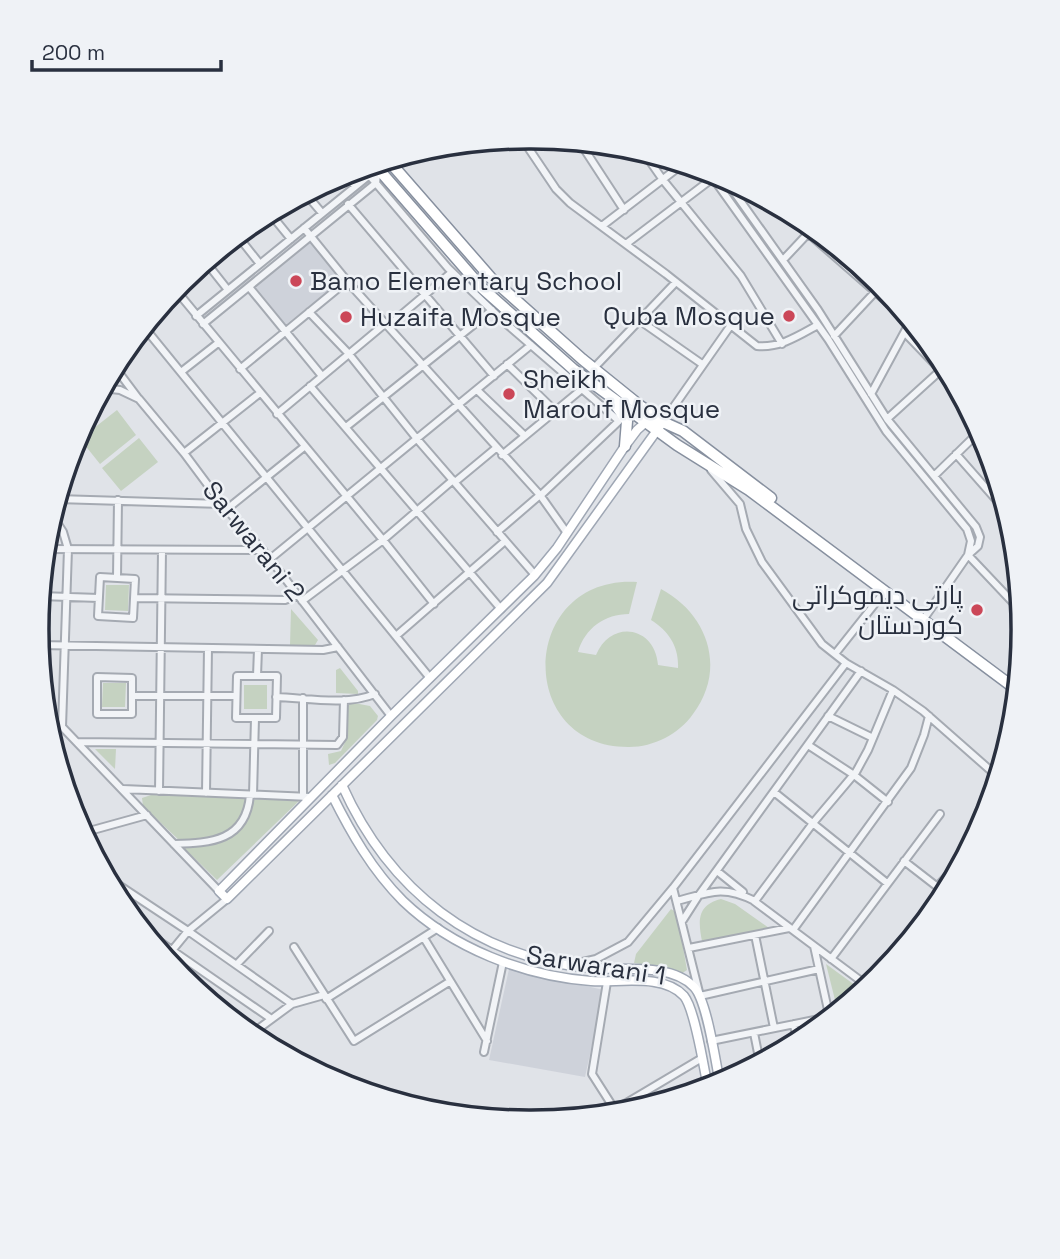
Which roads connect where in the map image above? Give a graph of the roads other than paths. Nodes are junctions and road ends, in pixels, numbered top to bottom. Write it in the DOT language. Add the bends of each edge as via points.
graph roads {
  1 [pos="529,149"];
  2 [pos="587,153"];
  3 [pos="652,165"];
  4 [pos="395,168"];
  5 [pos="674,171"];
  6 [pos="378,173"];
  7 [pos="375,174"];
  8 [pos="375,174"];
  9 [pos="365,178"];
  10 [pos="663,180"];
  11 [pos="706,182"];
  12 [pos="352,183"];
  13 [pos="376,183"];
  14 [pos="355,187"];
  15 [pos="721,188"];
  16 [pos="736,195"];
  17 [pos="342,197"];
  18 [pos="312,201"];
  19 [pos="740,201"];
  20 [pos="681,202"];
  21 [pos="349,206"];
  22 [pos="733,206"];
  23 [pos="624,210"];
  24 [pos="322,213"];
  25 [pos="276,222"];
  26 [pos="602,226"];
  27 [pos="303,228"];
  28 [pos="806,236"];
  29 [pos="310,237"];
  30 [pos="290,239"];
  31 [pos="244,243"];
  32 [pos="626,244"];
  33 [pos="783,260"];
  34 [pos="260,264"];
  35 [pos="212,269"];
  36 [pos="452,272"];
  37 [pos="347,281"];
  38 [pos="676,282"];
  39 [pos="249,287"];
  40 [pos="228,290"];
  41 [pos="874,293"];
  42 [pos="426,294"];
  43 [pos="182,298"];
  44 [pos="492,310"];
  45 [pos="309,312"];
  46 [pos="196,316"];
  47 [pos="639,320"];
  48 [pos="203,324"];
  49 [pos="387,324"];
  50 [pos="731,325"];
  51 [pos="818,325"];
  52 [pos="906,330"];
  53 [pos="285,331"];
  54 [pos="905,333"];
  55 [pos="150,334"];
  56 [pos="460,336"];
  57 [pos="834,336"];
  58 [pos="218,343"];
  59 [pos="782,344"];
  60 [pos="531,345"];
  61 [pos="920,348"];
  62 [pos="349,354"];
  63 [pos="702,363"];
  64 [pos="507,364"];
  65 [pos="422,365"];
  66 [pos="240,369"];
  67 [pos="593,369"];
  68 [pos="935,371"];
  69 [pos="181,372"];
  70 [pos="859,372"];
  71 [pos="121,376"];
  72 [pos="322,376"];
  73 [pos="494,376"];
  74 [pos="583,376"];
  75 [pos="852,377"];
  76 [pos="310,386"];
  77 [pos="113,389"];
  78 [pos="582,389"];
  79 [pos="477,390"];
  80 [pos="260,393"];
  81 [pos="871,394"];
  82 [pos="384,397"];
  83 [pos="139,399"];
  84 [pos="458,406"];
  85 [pos="555,411"];
  86 [pos="277,414"];
  87 [pos="887,419"];
  88 [pos="646,422"];
  89 [pos="662,423"];
  90 [pos="223,424"];
  91 [pos="346,427"];
  92 [pos="525,436"];
  93 [pos="417,439"];
  94 [pos="971,439"];
  95 [pos="625,446"];
  96 [pos="304,447"];
  97 [pos="496,448"];
  98 [pos="184,453"];
  99 [pos="502,454"];
  100 [pos="956,454"];
  101 [pos="703,460"];
  102 [pos="382,468"];
  103 [pos="934,476"];
  104 [pos="267,477"];
  105 [pos="454,481"];
  106 [pos="991,494"];
  107 [pos="540,496"];
  108 [pos="345,497"];
  109 [pos="67,499"];
  110 [pos="118,500"];
  111 [pos="224,507"];
  112 [pos="418,511"];
  113 [pos="60,527"];
  114 [pos="308,527"];
  115 [pos="497,532"];
  116 [pos="567,533"];
  117 [pos="383,540"];
  118 [pos="505,541"];
  119 [pos="56,549"];
  120 [pos="68,550"];
  121 [pos="117,550"];
  122 [pos="162,550"];
  123 [pos="262,550"];
  124 [pos="968,555"];
  125 [pos="270,559"];
  126 [pos="343,570"];
  127 [pos="470,573"];
  128 [pos="535,575"];
  129 [pos="117,578"];
  130 [pos="882,587"];
  131 [pos="1010,593"];
  132 [pos="50,596"];
  133 [pos="66,596"];
  134 [pos="99,598"];
  135 [pos="134,598"];
  136 [pos="162,598"];
  137 [pos="300,598"];
  138 [pos="434,604"];
  139 [pos="501,609"];
  140 [pos="925,618"];
  141 [pos="486,624"];
  142 [pos="495,634"];
  143 [pos="396,636"];
  144 [pos="49,645"];
  145 [pos="65,646"];
  146 [pos="161,647"];
  147 [pos="338,647"];
  148 [pos="208,648"];
  149 [pos="258,649"];
  150 [pos="835,654"];
  151 [pos="846,663"];
  152 [pos="860,671"];
  153 [pos="257,676"];
  154 [pos="430,678"];
  155 [pos="1008,681"];
  156 [pos="893,690"];
  157 [pos="375,694"];
  158 [pos="132,696"];
  159 [pos="160,696"];
  160 [pos="207,696"];
  161 [pos="236,696"];
  162 [pos="276,697"];
  163 [pos="303,698"];
  164 [pos="344,700"];
  165 [pos="391,716"];
  166 [pos="828,716"];
  167 [pos="929,716"];
  168 [pos="255,718"];
  169 [pos="58,723"];
  170 [pos="62,727"];
  171 [pos="873,738"];
  172 [pos="77,742"];
  173 [pos="160,743"];
  174 [pos="207,744"];
  175 [pos="254,744"];
  176 [pos="303,745"];
  177 [pos="808,745"];
  178 [pos="990,770"];
  179 [pos="853,775"];
  180 [pos="342,785"];
  181 [pos="123,789"];
  182 [pos="159,791"];
  183 [pos="774,792"];
  184 [pos="206,793"];
  185 [pos="251,795"];
  186 [pos="332,795"];
  187 [pos="307,797"];
  188 [pos="888,802"];
  189 [pos="940,814"];
  190 [pos="147,816"];
  191 [pos="813,823"];
  192 [pos="93,830"];
  193 [pos="174,844"];
  194 [pos="850,853"];
  195 [pos="904,861"];
  196 [pos="717,871"];
  197 [pos="887,883"];
  198 [pos="937,886"];
  199 [pos="673,888"];
  200 [pos="125,889"];
  201 [pos="219,891"];
  202 [pos="699,895"];
  203 [pos="227,899"];
  204 [pos="677,901"];
  205 [pos="755,901"];
  206 [pos="683,920"];
  207 [pos="438,928"];
  208 [pos="791,929"];
  209 [pos="188,931"];
  210 [pos="269,931"];
  211 [pos="755,935"];
  212 [pos="481,938"];
  213 [pos="424,939"];
  214 [pos="167,946"];
  215 [pos="814,946"];
  216 [pos="294,947"];
  217 [pos="690,948"];
  218 [pos="477,949"];
  219 [pos="173,950"];
  220 [pos="831,959"];
  221 [pos="503,962"];
  222 [pos="237,964"];
  223 [pos="569,966"];
  224 [pos="819,969"];
  225 [pos="859,980"];
  226 [pos="765,981"];
  227 [pos="449,982"];
  228 [pos="607,982"];
  229 [pos="700,996"];
  230 [pos="325,997"];
  231 [pos="292,1004"];
  232 [pos="827,1008"];
  233 [pos="270,1018"];
  234 [pos="808,1022"];
  235 [pos="794,1024"];
  236 [pos="260,1027"];
  237 [pos="774,1028"];
  238 [pos="795,1030"];
  239 [pos="754,1033"];
  240 [pos="487,1041"];
  241 [pos="711,1041"];
  242 [pos="484,1052"];
  243 [pos="758,1053"];
  244 [pos="702,1058"];
  245 [pos="718,1072"];
  246 [pos="706,1077"];
  247 [pos="634,1099"];
  248 [pos="611,1103"];
  1 -- 26 [label="street" via="560,194"];
  2 -- 23 [label="street"];
  3 -- 10 [label="street"];
  4 -- 67 [label="highway" via="491,278"];
  5 -- 10 [label="street"];
  6 -- 74 [label="highway" via="482,288"];
  7 -- 13 [label="street"];
  8 -- 13 [label="street"];
  9 -- 14 [label="street"];
  10 -- 20 [label="street"];
  10 -- 23 [label="street"];
  11 -- 20 [label="street"];
  12 -- 14 [label="street"];
  13 -- 21 [label="street"];
  13 -- 36 [label="street"];
  14 -- 17 [label="street"];
  15 -- 22 [label="street"];
  16 -- 19 [label="street"];
  17 -- 21 [label="street"];
  17 -- 24 [label="street"];
  18 -- 24 [label="street"];
  19 -- 22 [label="street"];
  19 -- 33 [label="street"];
  20 -- 32 [label="street"];
  20 -- 59 [label="street" via="741,276"];
  21 -- 29 [label="street"];
  21 -- 42 [label="street"];
  22 -- 51 [label="street"];
  23 -- 26 [label="street"];
  24 -- 27 [label="street"];
  25 -- 30 [label="street"];
  26 -- 32 [label="street"];
  27 -- 29 [label="street"];
  27 -- 30 [label="street"];
  28 -- 33 [label="street"];
  29 -- 37 [label="street"];
  29 -- 39 [label="street"];
  30 -- 34 [label="street"];
  31 -- 34 [label="street"];
  32 -- 38 [label="street"];
  33 -- 57 [label="street"];
  34 -- 40 [label="street"];
  35 -- 40 [label="street"];
  36 -- 42 [label="street"];
  36 -- 44 [label="street"];
  37 -- 45 [label="street"];
  37 -- 49 [label="street"];
  38 -- 47 [label="street"];
  38 -- 50 [label="street"];
  39 -- 48 [label="street"];
  39 -- 53 [label="street"];
  40 -- 46 [label="street"];
  41 -- 57 [label="street"];
  42 -- 49 [label="street"];
  42 -- 56 [label="street"];
  43 -- 46 [label="street"];
  44 -- 56 [label="street"];
  44 -- 60 [label="street"];
  45 -- 53 [label="street"];
  45 -- 62 [label="street"];
  46 -- 48 [label="street"];
  47 -- 63 [label="street"];
  47 -- 67 [label="street"];
  48 -- 58 [label="street"];
  49 -- 62 [label="street"];
  49 -- 65 [label="street"];
  50 -- 59 [label="street" via="757,346"];
  50 -- 63 [label="street"];
  51 -- 59 [label="street"];
  51 -- 75 [label="street"];
  52 -- 54 [label="street"];
  53 -- 66 [label="street"];
  53 -- 72 [label="street"];
  54 -- 61 [label="street"];
  54 -- 81 [label="street"];
  55 -- 69 [label="street"];
  56 -- 65 [label="street"];
  56 -- 73 [label="street"];
  57 -- 70 [label="street"];
  58 -- 66 [label="street"];
  58 -- 69 [label="street"];
  60 -- 64 [label="street"];
  60 -- 78 [label="street"];
  62 -- 72 [label="street"];
  62 -- 82 [label="street"];
  63 -- 89 [label="street"];
  64 -- 73 [label="street"];
  64 -- 85 [label="street"];
  65 -- 82 [label="street"];
  65 -- 84 [label="street"];
  66 -- 80 [label="street"];
  67 -- 89 [label="highway"];
  68 -- 87 [label="street"];
  69 -- 90 [label="street"];
  70 -- 75 [label="street"];
  70 -- 81 [label="street"];
  71 -- 83 [label="street, Sarwarani 2"];
  72 -- 76 [label="street"];
  73 -- 79 [label="street"];
  74 -- 88 [label="highway"];
  74 -- 95 [label="highway" via="625,414"];
  75 -- 124 [label="street" via="886,431 967,528 971,541"];
  76 -- 86 [label="street"];
  76 -- 91 [label="street"];
  77 -- 83 [label="street"];
  78 -- 85 [label="street"];
  78 -- 107 [label="street" via="619,421"];
  79 -- 84 [label="street"];
  79 -- 92 [label="street"];
  80 -- 86 [label="street"];
  80 -- 90 [label="street"];
  81 -- 87 [label="street"];
  82 -- 91 [label="street"];
  82 -- 93 [label="street"];
  83 -- 98 [label="street, Sarwarani 2"];
  84 -- 93 [label="street"];
  84 -- 97 [label="street"];
  85 -- 92 [label="street"];
  86 -- 96 [label="street"];
  87 -- 103 [label="street"];
  88 -- 89 [label="highway"];
  88 -- 95 [label="main road"];
  89 -- 101 [label="highway"];
  89 -- 130 [label="highway" via="683,431"];
  89 -- 142 [label="main road" via="547,583"];
  90 -- 98 [label="street"];
  90 -- 104 [label="street"];
  91 -- 102 [label="street"];
  92 -- 99 [label="street"];
  93 -- 102 [label="street"];
  93 -- 105 [label="street"];
  94 -- 100 [label="street"];
  95 -- 116 [label="main road"];
  96 -- 104 [label="street"];
  96 -- 108 [label="street"];
  97 -- 99 [label="street"];
  97 -- 105 [label="street"];
  98 -- 111 [label="street, Sarwarani 2"];
  99 -- 107 [label="street"];
  100 -- 103 [label="street"];
  100 -- 106 [label="street"];
  101 -- 130 [label="highway"];
  101 -- 150 [label="street" via="740,504 746,529 774,581 814,636"];
  102 -- 108 [label="street"];
  102 -- 112 [label="street"];
  103 -- 124 [label="street" via="976,527 978,546"];
  104 -- 111 [label="street"];
  104 -- 114 [label="street"];
  105 -- 112 [label="street"];
  105 -- 115 [label="street"];
  107 -- 115 [label="street"];
  107 -- 116 [label="street"];
  108 -- 114 [label="street"];
  108 -- 117 [label="street"];
  109 -- 110 [label="street"];
  110 -- 111 [label="street"];
  110 -- 121 [label="street"];
  111 -- 123 [label="street, Sarwarani 2"];
  112 -- 117 [label="street"];
  112 -- 127 [label="street"];
  113 -- 120 [label="street"];
  114 -- 125 [label="street"];
  114 -- 126 [label="street"];
  115 -- 118 [label="street"];
  116 -- 128 [label="main road"];
  117 -- 126 [label="street"];
  117 -- 138 [label="street"];
  118 -- 127 [label="street"];
  118 -- 128 [label="street"];
  119 -- 120 [label="street"];
  120 -- 121 [label="street"];
  120 -- 133 [label="street"];
  121 -- 122 [label="street"];
  121 -- 129 [label="street"];
  122 -- 123 [label="street"];
  122 -- 136 [label="street"];
  123 -- 125 [label="street, Sarwarani 2"];
  124 -- 131 [label="street"];
  124 -- 140 [label="street"];
  125 -- 137 [label="street, Sarwarani 2"];
  126 -- 137 [label="street"];
  126 -- 143 [label="street"];
  127 -- 138 [label="street"];
  127 -- 139 [label="street"];
  128 -- 139 [label="main road"];
  129 -- 134 [label="street" via="100,578"];
  129 -- 135 [label="street" via="135,579"];
  130 -- 140 [label="highway"];
  130 -- 150 [label="street"];
  132 -- 133 [label="street"];
  133 -- 134 [label="street"];
  133 -- 145 [label="street"];
  134 -- 135 [label="street" via="98,616 134,618"];
  135 -- 136 [label="street"];
  136 -- 137 [label="street"];
  136 -- 146 [label="street"];
  137 -- 147 [label="street, Sarwarani 2"];
  138 -- 143 [label="street"];
  139 -- 141 [label="main road"];
  140 -- 155 [label="highway"];
  141 -- 142 [label="main road"];
  141 -- 154 [label="main road"];
  142 -- 180 [label="main road"];
  143 -- 154 [label="street"];
  144 -- 145 [label="street"];
  145 -- 146 [label="street"];
  145 -- 170 [label="street"];
  146 -- 148 [label="street"];
  146 -- 159 [label="street"];
  147 -- 149 [label="street"];
  147 -- 157 [label="street, Sarwarani 2"];
  148 -- 149 [label="street"];
  148 -- 160 [label="street"];
  149 -- 153 [label="street"];
  150 -- 151 [label="street"];
  151 -- 152 [label="street"];
  151 -- 199 [label="street"];
  152 -- 156 [label="street"];
  152 -- 166 [label="street"];
  153 -- 161 [label="street" via="237,676"];
  153 -- 162 [label="street" via="277,676"];
  154 -- 165 [label="main road"];
  156 -- 167 [label="street"];
  156 -- 171 [label="street"];
  157 -- 164 [label="street"];
  157 -- 165 [label="street, Sarwarani 2"];
  158 -- 158 [label="street" via="132,714 97,714 97,677 132,678"];
  158 -- 159 [label="street"];
  159 -- 160 [label="street"];
  159 -- 173 [label="street"];
  160 -- 161 [label="street"];
  160 -- 174 [label="street"];
  161 -- 168 [label="street" via="236,718"];
  162 -- 163 [label="street"];
  162 -- 168 [label="street" via="276,718"];
  163 -- 164 [label="street"];
  163 -- 176 [label="street"];
  164 -- 176 [label="street" via="343,737 337,745"];
  165 -- 187 [label="main road"];
  166 -- 171 [label="street"];
  166 -- 177 [label="street"];
  167 -- 178 [label="street"];
  167 -- 188 [label="street" via="914,760"];
  168 -- 175 [label="street"];
  169 -- 170 [label="street"];
  170 -- 172 [label="street"];
  171 -- 179 [label="street"];
  172 -- 173 [label="street"];
  172 -- 181 [label="street"];
  173 -- 174 [label="street"];
  173 -- 182 [label="street"];
  174 -- 175 [label="street"];
  174 -- 184 [label="street"];
  175 -- 176 [label="street"];
  175 -- 185 [label="street"];
  176 -- 187 [label="street"];
  177 -- 179 [label="street"];
  177 -- 183 [label="street"];
  179 -- 188 [label="street"];
  179 -- 191 [label="street"];
  180 -- 186 [label="main road"];
  180 -- 212 [label="main road, Sarwarani 1" via="366,834 397,873 429,903"];
  181 -- 182 [label="street"];
  181 -- 190 [label="street"];
  182 -- 184 [label="street"];
  183 -- 191 [label="street"];
  183 -- 196 [label="street"];
  184 -- 185 [label="street"];
  185 -- 187 [label="street"];
  185 -- 193 [label="street" via="247,813 230,833 210,842"];
  186 -- 203 [label="main road"];
  186 -- 207 [label="main road" via="365,855 403,900"];
  187 -- 201 [label="main road"];
  188 -- 194 [label="street"];
  189 -- 195 [label="street"];
  190 -- 192 [label="street"];
  190 -- 193 [label="street"];
  191 -- 194 [label="street"];
  191 -- 205 [label="street"];
  193 -- 201 [label="street"];
  194 -- 197 [label="street"];
  194 -- 208 [label="street"];
  195 -- 197 [label="street"];
  195 -- 198 [label="street"];
  196 -- 202 [label="street"];
  196 -- 205 [label="street"];
  197 -- 220 [label="street"];
  199 -- 204 [label="street"];
  199 -- 223 [label="street" via="628,942 596,959"];
  200 -- 209 [label="street"];
  201 -- 203 [label="main road"];
  202 -- 204 [label="street"];
  202 -- 205 [label="street" via="725,890"];
  202 -- 206 [label="street"];
  203 -- 209 [label="street"];
  204 -- 206 [label="street"];
  205 -- 208 [label="street"];
  206 -- 217 [label="street"];
  207 -- 213 [label="street"];
  207 -- 218 [label="main road"];
  208 -- 211 [label="street"];
  208 -- 215 [label="street"];
  209 -- 219 [label="street"];
  209 -- 222 [label="street"];
  210 -- 222 [label="street"];
  211 -- 217 [label="street"];
  211 -- 226 [label="street"];
  212 -- 218 [label="main road"];
  212 -- 223 [label="main road, Sarwarani 1"];
  213 -- 227 [label="street"];
  213 -- 230 [label="street"];
  214 -- 219 [label="street"];
  215 -- 220 [label="street"];
  215 -- 224 [label="street"];
  216 -- 230 [label="street"];
  217 -- 229 [label="street"];
  218 -- 221 [label="main road"];
  219 -- 233 [label="street"];
  220 -- 225 [label="street"];
  221 -- 228 [label="main road"];
  221 -- 240 [label="street"];
  222 -- 231 [label="street"];
  223 -- 229 [label="main road, Sarwarani 1" via="665,973 689,983"];
  224 -- 226 [label="street"];
  224 -- 232 [label="street"];
  226 -- 229 [label="street"];
  226 -- 237 [label="street"];
  227 -- 230 [label="street" via="354,1041"];
  227 -- 240 [label="street"];
  228 -- 244 [label="main road" via="655,983 683,995"];
  228 -- 248 [label="street" via="592,1074"];
  229 -- 241 [label="main road, Sarwarani 1"];
  230 -- 231 [label="street"];
  231 -- 233 [label="street"];
  233 -- 236 [label="street"];
  234 -- 235 [label="street"];
  235 -- 237 [label="street"];
  235 -- 238 [label="street"];
  237 -- 239 [label="street"];
  239 -- 241 [label="street"];
  239 -- 243 [label="street"];
  240 -- 242 [label="street"];
  241 -- 245 [label="main road, Sarwarani 1"];
  244 -- 246 [label="main road"];
  244 -- 247 [label="street"];
}
